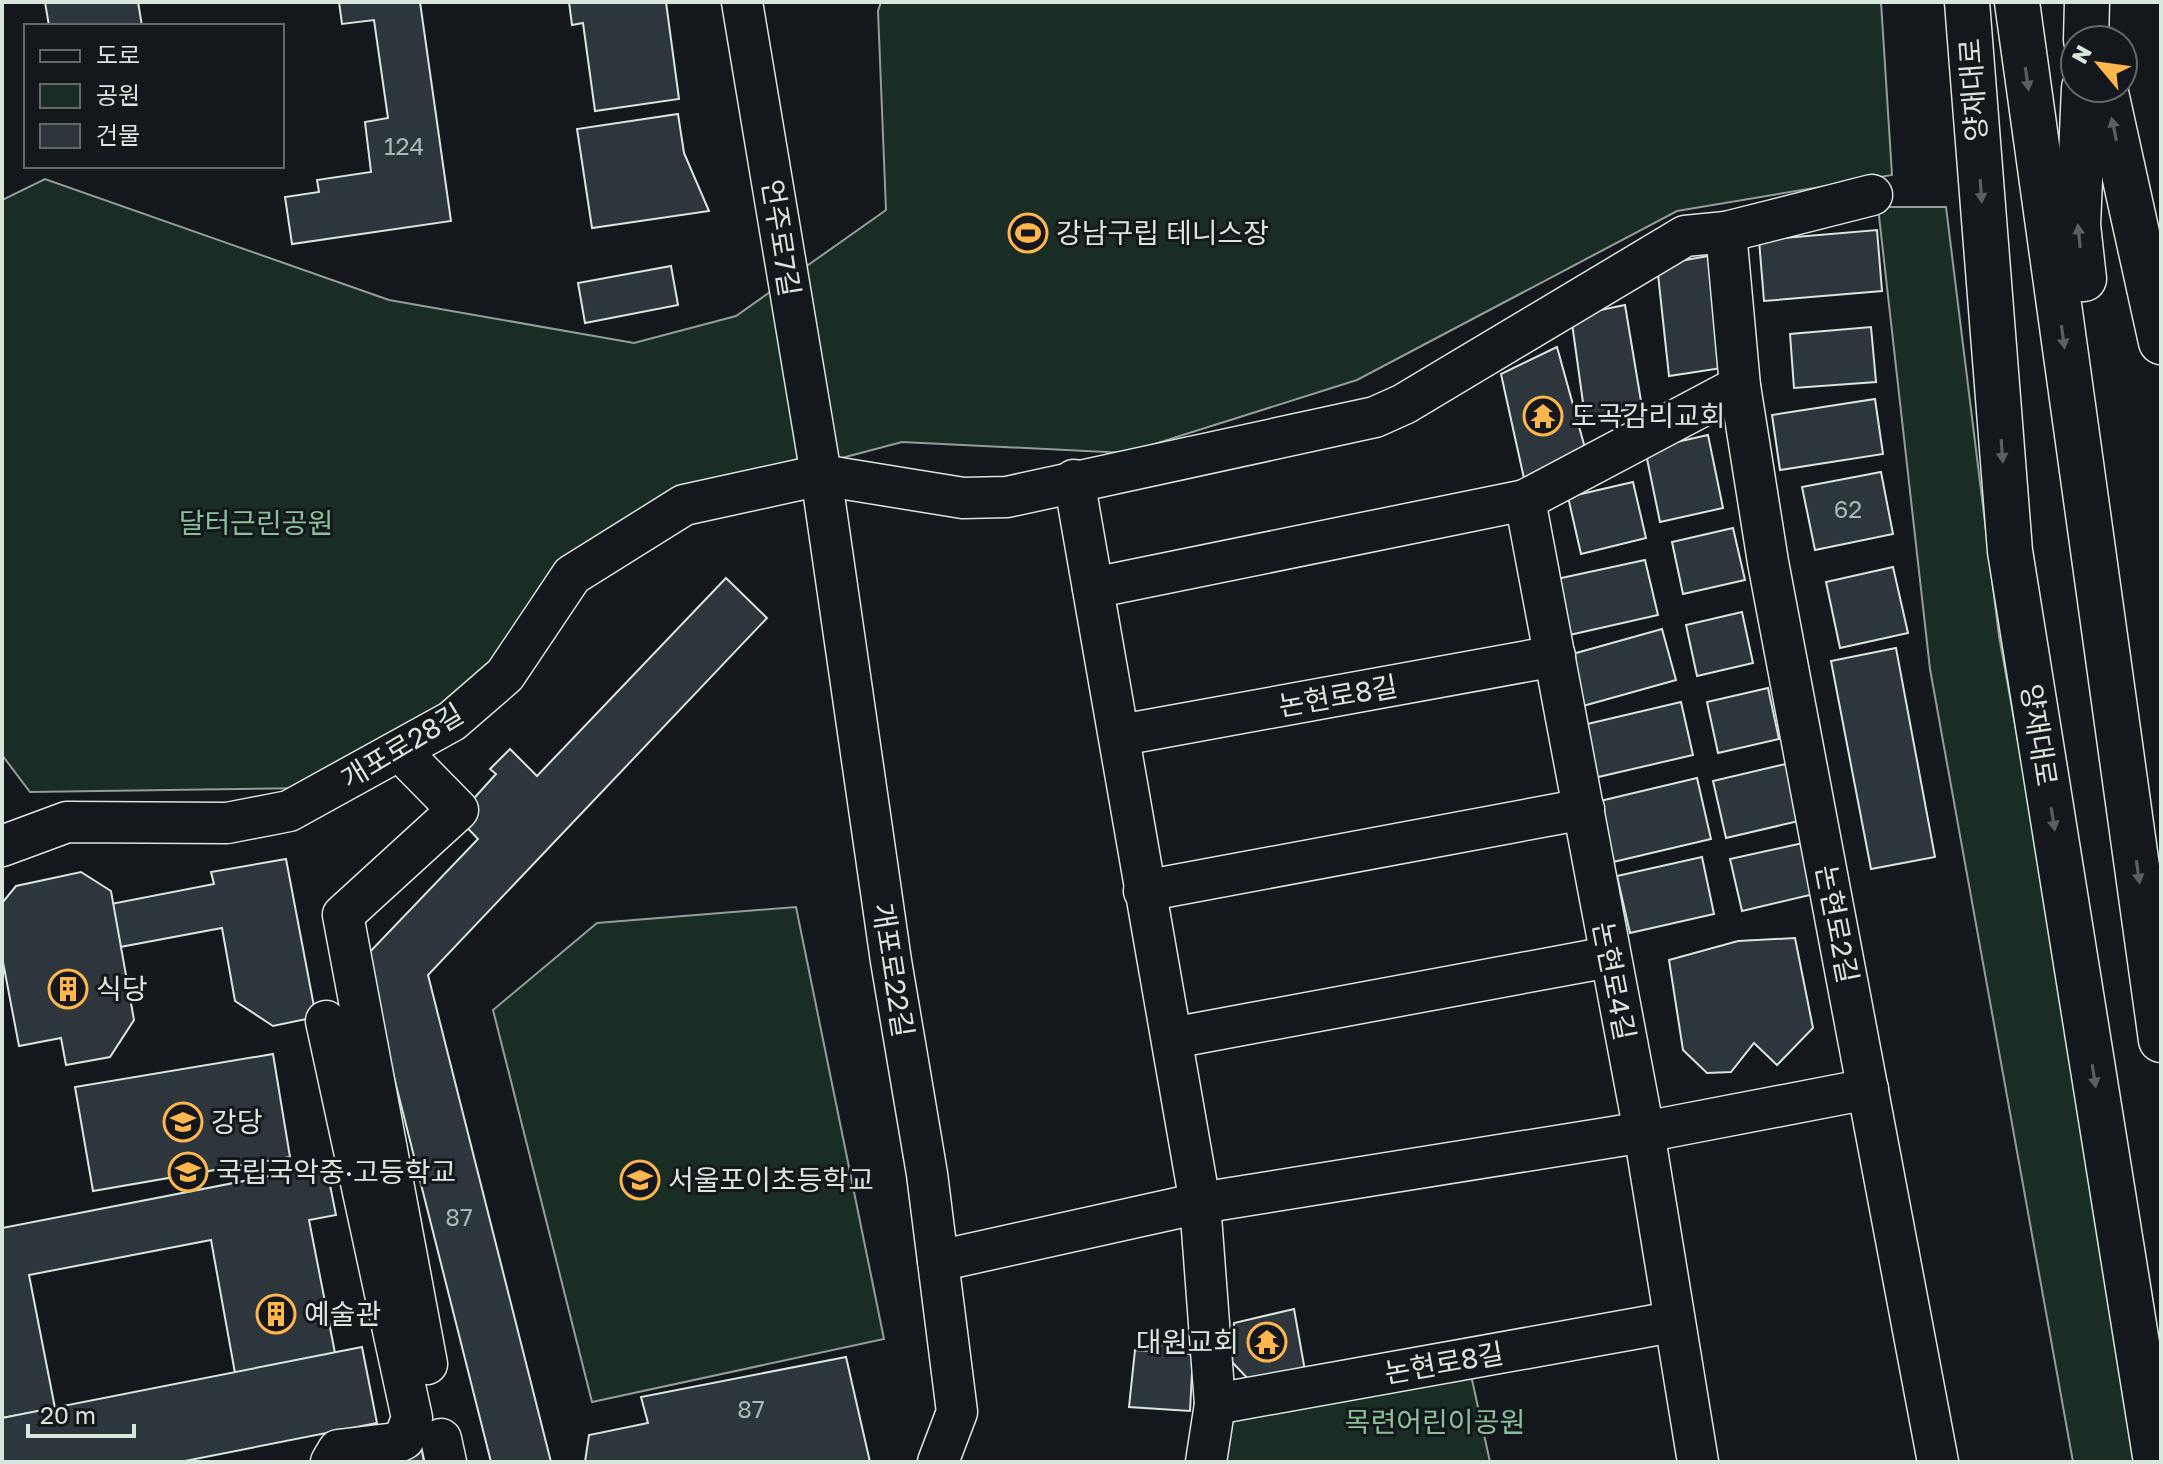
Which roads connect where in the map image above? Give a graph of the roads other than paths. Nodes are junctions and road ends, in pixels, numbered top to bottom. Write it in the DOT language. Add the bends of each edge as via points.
graph roads {
  1 [pos="742,2"];
  2 [pos="1967,2"];
  3 [pos="2017,2"];
  4 [pos="2083,104"];
  5 [pos="2109,104"];
  6 [pos="1872,195"];
  7 [pos="1726,232"];
  8 [pos="2161,342"];
  9 [pos="1740,386"];
  10 [pos="821,475"];
  11 [pos="1074,480"];
  12 [pos="1525,500"];
  13 [pos="1093,588"];
  14 [pos="1555,656"];
  15 [pos="1121,735"];
  16 [pos="401,752"];
  17 [pos="1584,809"];
  18 [pos="2161,840"];
  19 [pos="2,846"];
  20 [pos="1144,891"];
  21 [pos="1609,957"];
  22 [pos="326,1021"];
  23 [pos="1172,1038"];
  24 [pos="2161,1040"];
  25 [pos="1868,1089"];
  26 [pos="1644,1132"];
  27 [pos="1200,1203"];
  28 [pos="938,1261"];
  29 [pos="1672,1322"];
  30 [pos="427,1364"];
  31 [pos="1215,1404"];
  32 [pos="331,1462"];
  33 [pos="938,1462"];
  34 [pos="1206,1462"];
  35 [pos="1698,1462"];
  36 [pos="1938,1462"];
  37 [pos="2156,1462"];
  1 -- 10 [label="street, 언주로7길"];
  2 -- 37 [label="main road, 양재대로, one-way" via="2010,551"];
  3 -- 24 [label="main road, 양재대로, one-way"];
  18 -- 4 [label="main road, one-way" via="2143,741 2078,225"];
  8 -- 5 [label="main road, one-way"];
  6 -- 7 [label="street"];
  7 -- 9 [label="street, 논현로2길"];
  7 -- 11 [label="street" via="1685,236 1375,417"];
  9 -- 12 [label="street"];
  9 -- 25 [label="street, 논현로2길"];
  10 -- 11 [label="street" via="963,498 1007,497"];
  10 -- 16 [label="street, 개포로28길" via="684,505 572,575 505,675 452,721"];
  10 -- 28 [label="street, 개포로22길"];
  11 -- 13 [label="street"];
  12 -- 13 [label="street"];
  12 -- 14 [label="street, 논현로4길"];
  13 -- 15 [label="street"];
  14 -- 15 [label="street, 논현로8길"];
  14 -- 17 [label="street, 논현로4길"];
  15 -- 20 [label="street"];
  16 -- 19 [label="street, 개포로28길" via="289,811 227,823 67,822"];
  16 -- 30 [label="street" via="458,810 343,915"];
  17 -- 20 [label="street"];
  17 -- 21 [label="street, 논현로4길"];
  20 -- 23 [label="street"];
  21 -- 23 [label="street"];
  21 -- 26 [label="street, 논현로4길"];
  22 -- 32 [label="street" via="412,1418 404,1439 338,1450"];
  23 -- 27 [label="street"];
  25 -- 26 [label="street"];
  25 -- 36 [label="street, 논현로2길"];
  26 -- 27 [label="street"];
  26 -- 29 [label="street, 논현로4길"];
  27 -- 28 [label="street"];
  27 -- 31 [label="street"];
  28 -- 33 [label="street, 개포로22길" via="957,1412"];
  29 -- 31 [label="street, 논현로8길"];
  29 -- 35 [label="street, 논현로4길"];
  31 -- 34 [label="street"];
}
